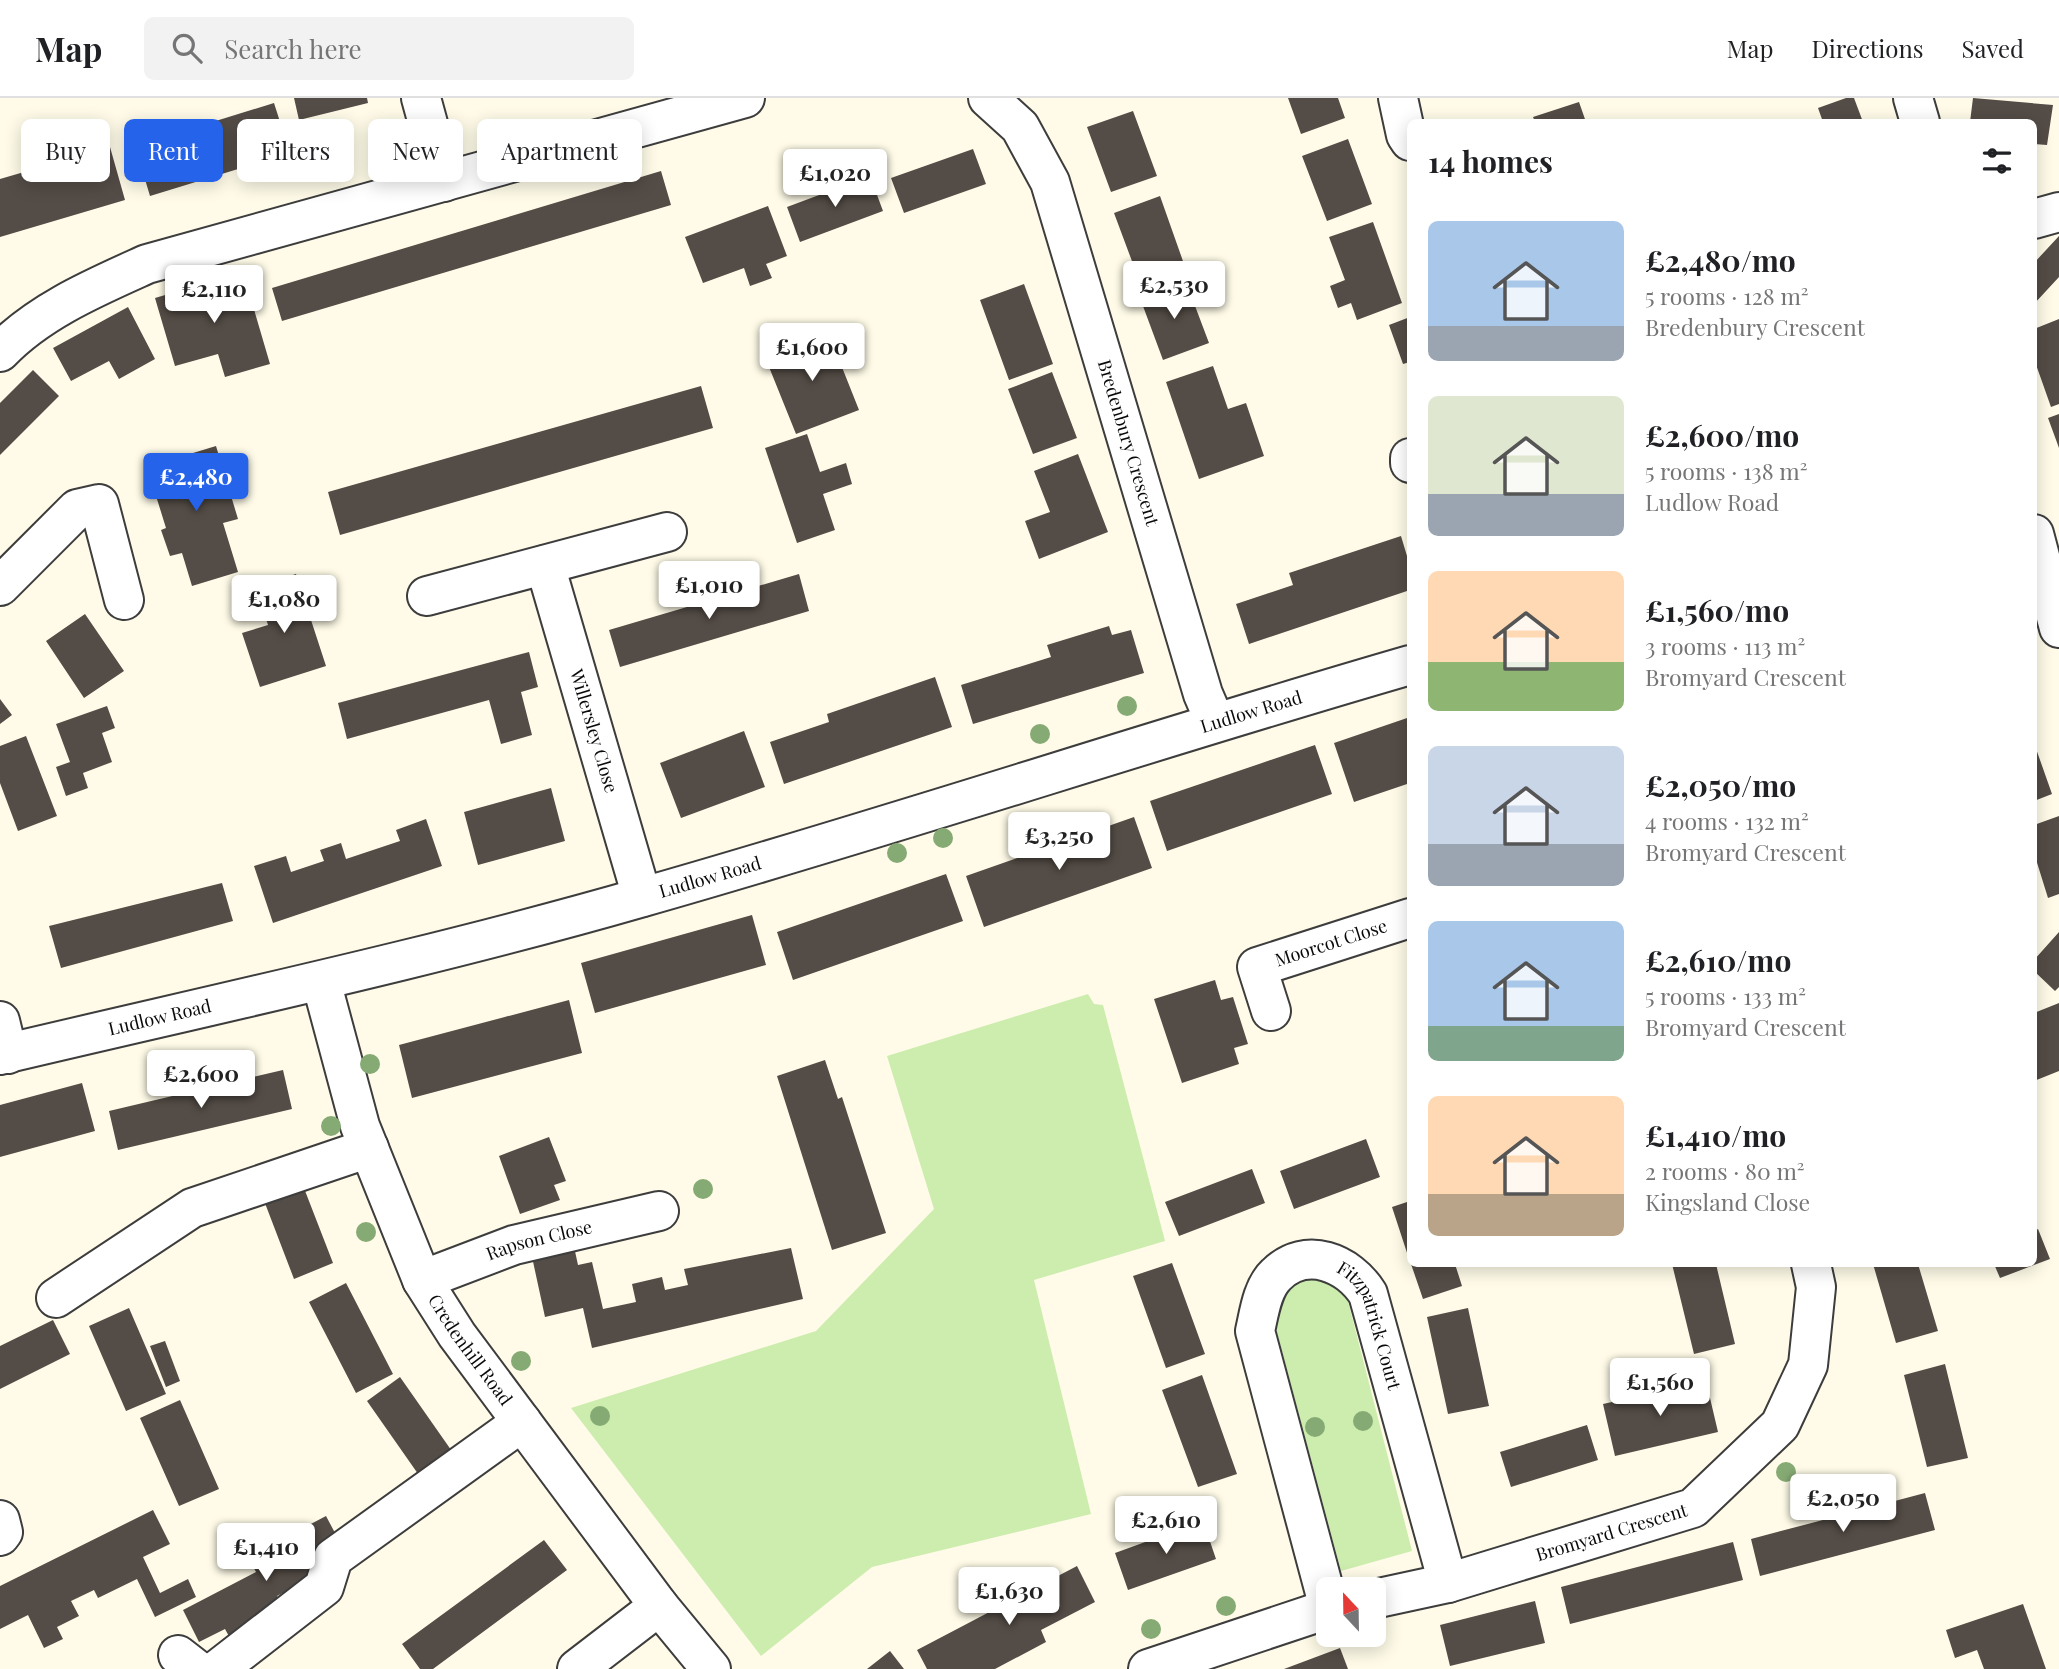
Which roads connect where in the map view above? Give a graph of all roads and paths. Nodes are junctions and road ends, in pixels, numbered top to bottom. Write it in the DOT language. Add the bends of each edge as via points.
graph roads {
  1 [pos="421,98"];
  2 [pos="745,98"];
  3 [pos="988,98"];
  4 [pos="1398,98"];
  5 [pos="1913,98"];
  6 [pos="427,119"];
  7 [pos="1919,119"];
  8 [pos="1407,136"];
  9 [pos="463,177"];
  10 [pos="444,182"];
  11 [pos="2059,212"];
  12 [pos="2037,218"];
  13 [pos="0,352"];
  14 [pos="667,532"];
  15 [pos="2037,545"];
  16 [pos="545,565"];
  17 [pos="0,586"];
  18 [pos="427,596"];
  19 [pos="124,600"];
  20 [pos="2059,628"];
  21 [pos="1407,666"];
  22 [pos="1215,722"];
  23 [pos="642,897"];
  24 [pos="1407,919"];
  25 [pos="321,981"];
  26 [pos="1271,1011"];
  27 [pos="3,1043"];
  28 [pos="369,1148"];
  29 [pos="659,1211"];
  30 [pos="1812,1267"];
  31 [pos="422,1280"];
  32 [pos="56,1298"];
  33 [pos="522,1422"];
  34 [pos="0,1520"];
  35 [pos="0,1536"];
  36 [pos="1321,1577"];
  37 [pos="1448,1583"];
  38 [pos="1386,1596"];
  39 [pos="660,1606"];
  40 [pos="1316,1613"];
  41 [pos="218,1669"];
  42 [pos="578,1669"];
  43 [pos="711,1669"];
  44 [pos="1148,1669"];
  1 -- 6 [label="street"];
  2 -- 9 [label="street"];
  3 -- 22 [label="street, Bredenbury Crescent" via="1020,127 1050,182"];
  4 -- 8 [label="street"];
  5 -- 7 [label="street"];
  10 -- 13 [label="street" via="147,264 84,292 13,338"];
  11 -- 12 [label="street"];
  14 -- 16 [label="street"];
  15 -- 20 [label="street"];
  16 -- 18 [label="street"];
  16 -- 23 [label="street, Willersley Close"];
  17 -- 19 [label="street" via="77,509 99,504"];
  21 -- 22 [label="street, Ludlow Road"];
  22 -- 23 [label="street, Ludlow Road"];
  23 -- 25 [label="street, Ludlow Road"];
  24 -- 26 [label="street, Moorcot Close" via="1257,967"];
  25 -- 27 [label="street, Ludlow Road"];
  25 -- 28 [label="street, Credenhill Road"];
  28 -- 31 [label="street, Credenhill Road"];
  28 -- 32 [label="street" via="192,1208"];
  29 -- 31 [label="street, Rapson Close" via="514,1245"];
  30 -- 37 [label="street, Bromyard Crescent" via="1816,1287 1808,1365 1780,1425 1693,1508"];
  31 -- 33 [label="street, Credenhill Road"];
  33 -- 39 [label="street, Credenhill Road"];
  33 -- 41 [label="street" via="333,1558 324,1587"];
  34 -- 35 [label="street"];
  36 -- 37 [label="street, Fitzpatrick Court" via="1255,1331 1275,1275 1301,1261 1329,1261 1357,1276 1368,1294"];
  37 -- 38 [label="street, Bromyard Crescent"];
  39 -- 42 [label="street"];
  39 -- 43 [label="street, Credenhill Road"];
  40 -- 44 [label="street"];
}
